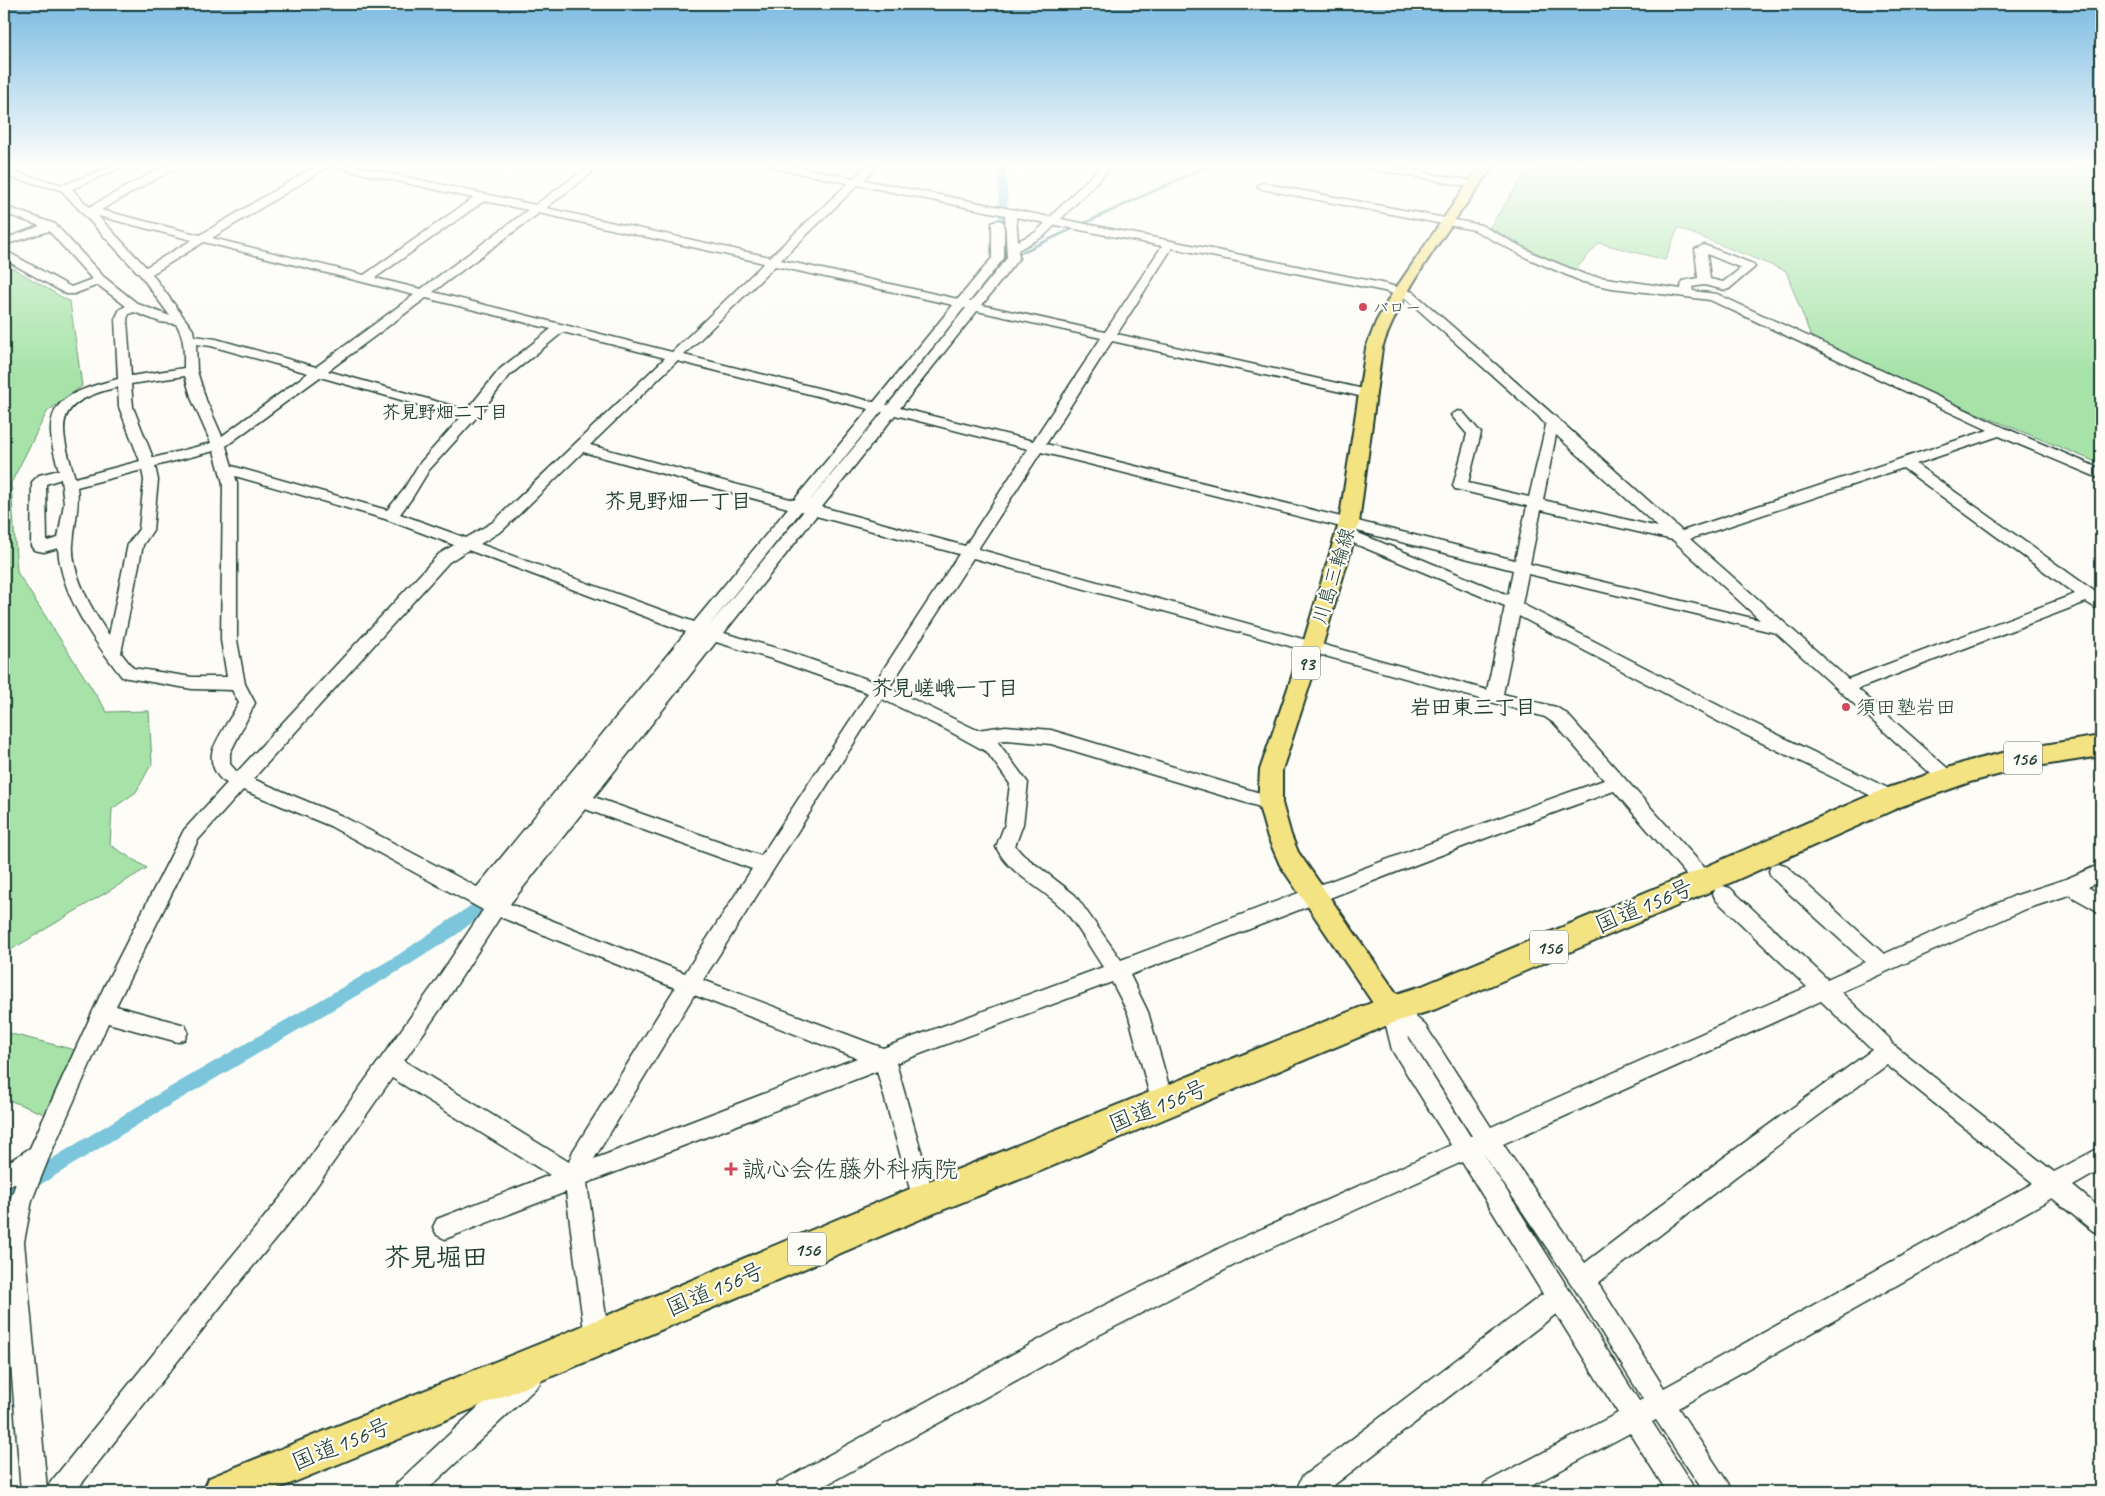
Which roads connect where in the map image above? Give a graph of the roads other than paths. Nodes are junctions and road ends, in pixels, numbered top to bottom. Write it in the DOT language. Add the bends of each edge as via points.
graph roads {
  1 [pos="29,235"];
  2 [pos="59,235"];
  3 [pos="111,235"];
  4 [pos="189,235"];
  5 [pos="207,235"];
  6 [pos="427,235"];
  7 [pos="503,235"];
  8 [pos="652,235"];
  9 [pos="800,235"];
  10 [pos="1001,235"];
  11 [pos="1009,235"];
  12 [pos="1038,235"];
  13 [pos="1122,235"];
  14 [pos="1439,235"];
  15 [pos="1492,235"];
  16 [pos="202,238"];
  17 [pos="1169,244"];
  18 [pos="4,245"];
  19 [pos="1012,249"];
  20 [pos="772,262"];
  21 [pos="145,273"];
  22 [pos="366,278"];
  23 [pos="100,280"];
  24 [pos="1704,281"];
  25 [pos="1401,291"];
  26 [pos="1687,293"];
  27 [pos="423,294"];
  28 [pos="968,304"];
  29 [pos="134,307"];
  30 [pos="180,321"];
  31 [pos="560,328"];
  32 [pos="1109,336"];
  33 [pos="189,339"];
  34 [pos="674,356"];
  35 [pos="190,371"];
  36 [pos="317,373"];
  37 [pos="124,382"];
  38 [pos="1368,394"];
  39 [pos="884,409"];
  40 [pos="472,415"];
  41 [pos="1458,415"];
  42 [pos="1554,425"];
  43 [pos="2000,431"];
  44 [pos="219,445"];
  45 [pos="1038,446"];
  46 [pos="582,447"];
  47 [pos="1905,463"];
  48 [pos="148,464"];
  49 [pos="226,469"];
  50 [pos="2101,474"];
  51 [pos="69,479"];
  52 [pos="1536,502"];
  53 [pos="798,506"];
  54 [pos="815,509"];
  55 [pos="390,516"];
  56 [pos="1348,529"];
  57 [pos="1680,537"];
  58 [pos="66,540"];
  59 [pos="467,544"];
  60 [pos="969,552"];
  61 [pos="1521,567"];
  62 [pos="2095,600"];
  63 [pos="1513,604"];
  64 [pos="1779,628"];
  65 [pos="705,633"];
  66 [pos="1312,647"];
  67 [pos="113,654"];
  68 [pos="237,684"];
  69 [pos="1845,687"];
  70 [pos="879,690"];
  71 [pos="1494,698"];
  72 [pos="977,737"];
  73 [pos="2101,746"];
  74 [pos="583,769"];
  75 [pos="602,775"];
  76 [pos="1948,778"];
  77 [pos="240,781"];
  78 [pos="1618,782"];
  79 [pos="1892,798"];
  80 [pos="582,800"];
  81 [pos="1270,803"];
  82 [pos="765,866"];
  83 [pos="1778,871"];
  84 [pos="2101,872"];
  85 [pos="2071,886"];
  86 [pos="1713,888"];
  87 [pos="1314,897"];
  88 [pos="488,902"];
  89 [pos="2101,905"];
  90 [pos="1881,964"];
  91 [pos="1117,970"];
  92 [pos="689,984"];
  93 [pos="1824,990"];
  94 [pos="1392,1009"];
  95 [pos="103,1012"];
  96 [pos="178,1032"];
  97 [pos="1882,1045"];
  98 [pos="884,1059"];
  99 [pos="389,1064"];
  100 [pos="1163,1104"];
  101 [pos="1487,1140"];
  102 [pos="1465,1149"];
  103 [pos="38,1156"];
  104 [pos="2101,1158"];
  105 [pos="4,1178"];
  106 [pos="575,1178"];
  107 [pos="2053,1184"];
  108 [pos="924,1200"];
  109 [pos="2101,1222"];
  110 [pos="446,1227"];
  111 [pos="1582,1280"];
  112 [pos="1559,1298"];
  113 [pos="597,1338"];
  114 [pos="549,1359"];
  115 [pos="1660,1404"];
  116 [pos="1635,1417"];
  117 [pos="34,1492"];
  118 [pos="59,1492"];
  119 [pos="223,1492"];
  120 [pos="406,1492"];
  121 [pos="787,1492"];
  122 [pos="1312,1492"];
  123 [pos="1494,1492"];
  124 [pos="1682,1492"];
  125 [pos="1719,1492"];
  1 -- 18 [label="street"];
  2 -- 23 [label="street"];
  3 -- 21 [label="street"];
  4 -- 16 [label="street"];
  5 -- 16 [label="street"];
  6 -- 22 [label="street"];
  7 -- 27 [label="street"];
  8 -- 20 [label="street"];
  9 -- 20 [label="street"];
  10 -- 28 [label="street" via="998,258"];
  11 -- 19 [label="street"];
  12 -- 19 [label="street"];
  13 -- 17 [label="street"];
  14 -- 25 [label="main road, 川島三輪線 / 93"];
  15 -- 26 [label="street" via="1573,275 1612,284"];
  16 -- 21 [label="street"];
  16 -- 22 [label="street"];
  17 -- 25 [label="street"];
  17 -- 32 [label="street"];
  18 -- 23 [label="street" via="70,292"];
  19 -- 28 [label="street" via="1013,258"];
  20 -- 28 [label="street"];
  20 -- 34 [label="street"];
  21 -- 30 [label="street"];
  22 -- 27 [label="street"];
  23 -- 29 [label="street"];
  24 -- 26 [label="street" via="1686,284"];
  25 -- 38 [label="main road, 川島三輪線 / 93" via="1381,326 1374,348"];
  25 -- 42 [label="street" via="1429,311"];
  26 -- 43 [label="street" via="1725,302"];
  27 -- 31 [label="street"];
  27 -- 36 [label="street"];
  28 -- 32 [label="street"];
  28 -- 39 [label="street"];
  29 -- 30 [label="street" via="164,319"];
  29 -- 37 [label="street" via="124,312 121,319"];
  30 -- 33 [label="street"];
  31 -- 34 [label="street"];
  31 -- 40 [label="street" via="505,372"];
  32 -- 38 [label="street"];
  32 -- 45 [label="street"];
  33 -- 35 [label="street"];
  33 -- 36 [label="street" via="212,342"];
  34 -- 39 [label="street"];
  34 -- 46 [label="street"];
  35 -- 37 [label="street"];
  35 -- 44 [label="street"];
  36 -- 40 [label="street"];
  36 -- 44 [label="street"];
  37 -- 48 [label="street" via="126,407"];
  37 -- 51 [label="street" via="78,395 62,409 55,433"];
  38 -- 56 [label="main road, 川島三輪線 / 93"];
  39 -- 45 [label="street"];
  39 -- 53 [label="street"];
  39 -- 54 [label="street"];
  40 -- 55 [label="street" via="424,467"];
  41 -- 52 [label="street" via="1474,433 1460,486"];
  42 -- 52 [label="street"];
  42 -- 57 [label="street"];
  43 -- 47 [label="street"];
  43 -- 50 [label="street"];
  44 -- 48 [label="street"];
  44 -- 49 [label="street"];
  45 -- 56 [label="street"];
  45 -- 60 [label="street"];
  46 -- 53 [label="street"];
  46 -- 59 [label="street" via="498,526"];
  47 -- 57 [label="street"];
  47 -- 62 [label="street"];
  48 -- 51 [label="street"];
  48 -- 67 [label="street" via="151,480 149,518 146,530 136,544"];
  49 -- 55 [label="street"];
  49 -- 68 [label="street" via="230,483 229,640"];
  51 -- 58 [label="street" via="72,496"];
  51 -- 58 [label="street" via="44,478 39,482 39,546"];
  52 -- 57 [label="street"];
  52 -- 61 [label="street"];
  53 -- 54 [label="street"];
  53 -- 65 [label="street"];
  54 -- 60 [label="street"];
  54 -- 65 [label="street"];
  55 -- 59 [label="street"];
  56 -- 61 [label="street"];
  56 -- 63 [label="street"];
  56 -- 66 [label="main road, 川島三輪線 / 93"];
  57 -- 64 [label="street"];
  58 -- 67 [label="street" via="66,557 81,603"];
  59 -- 65 [label="street"];
  59 -- 77 [label="street" via="444,558"];
  60 -- 66 [label="street"];
  60 -- 70 [label="street"];
  61 -- 63 [label="street"];
  61 -- 64 [label="street"];
  62 -- 69 [label="street"];
  63 -- 71 [label="street"];
  63 -- 79 [label="street" via="1729,719"];
  64 -- 69 [label="street"];
  65 -- 70 [label="street"];
  65 -- 74 [label="street"];
  65 -- 75 [label="street"];
  66 -- 71 [label="street"];
  66 -- 81 [label="main road, 川島三輪線 / 93" via="1271,770"];
  67 -- 68 [label="street" via="128,673 192,683"];
  68 -- 77 [label="street" via="247,703 221,754 221,765 228,776"];
  69 -- 76 [label="street"];
  70 -- 72 [label="street"];
  70 -- 82 [label="street"];
  71 -- 78 [label="street" via="1550,712 1561,719"];
  72 -- 81 [label="street" via="1006,733 1051,737"];
  72 -- 91 [label="street" via="993,747 1019,782 1014,824 1005,846 1015,860 1068,901"];
  73 -- 76 [label="highway, 国道156号 / 156" via="2024,758"];
  74 -- 75 [label="street"];
  74 -- 88 [label="street"];
  75 -- 80 [label="street"];
  76 -- 79 [label="highway, 国道156号 / 156"];
  77 -- 88 [label="street" via="336,821"];
  77 -- 95 [label="street" via="191,835"];
  78 -- 86 [label="street"];
  78 -- 87 [label="street" via="1464,837"];
  79 -- 86 [label="highway, 国道156号 / 156"];
  80 -- 82 [label="street"];
  80 -- 88 [label="street"];
  81 -- 87 [label="main road, 川島三輪線 / 93" via="1278,835"];
  82 -- 92 [label="street"];
  83 -- 90 [label="street"];
  84 -- 85 [label="street"];
  85 -- 89 [label="street"];
  85 -- 90 [label="street" via="2021,902"];
  86 -- 93 [label="street"];
  86 -- 94 [label="highway, 国道156号 / 156" via="1426,999"];
  87 -- 91 [label="street"];
  87 -- 94 [label="main road, 川島三輪線 / 93"];
  88 -- 92 [label="street"];
  88 -- 99 [label="street" via="441,991"];
  90 -- 93 [label="street"];
  91 -- 98 [label="street"];
  91 -- 100 [label="street" via="1138,1012"];
  92 -- 98 [label="street"];
  92 -- 106 [label="street" via="581,1160"];
  93 -- 97 [label="street"];
  93 -- 101 [label="street"];
  94 -- 100 [label="highway, 国道156号 / 156"];
  94 -- 101 [label="street" via="1418,1032"];
  94 -- 102 [label="street" via="1399,1043"];
  95 -- 96 [label="street"];
  95 -- 103 [label="street"];
  98 -- 106 [label="street"];
  98 -- 108 [label="street"];
  99 -- 106 [label="street"];
  99 -- 118 [label="street" via="294,1199"];
  100 -- 108 [label="highway, 国道156号 / 156"];
  101 -- 102 [label="street"];
  101 -- 111 [label="street"];
  102 -- 112 [label="street"];
  102 -- 121 [label="street" via="1238,1251 1086,1328"];
  103 -- 105 [label="street"];
  103 -- 117 [label="street" via="21,1200 12,1242"];
  104 -- 107 [label="street"];
  106 -- 110 [label="street"];
  106 -- 113 [label="street"];
  107 -- 109 [label="street"];
  107 -- 111 [label="street" via="1887,1052"];
  107 -- 115 [label="street"];
  108 -- 113 [label="highway, 国道156号 / 156"];
  111 -- 115 [label="street"];
  112 -- 116 [label="street"];
  112 -- 122 [label="street" via="1311,1486"];
  113 -- 114 [label="highway, 国道156号 / 156"];
  114 -- 119 [label="highway, 国道156号 / 156"];
  114 -- 120 [label="street"];
  115 -- 116 [label="street"];
  115 -- 125 [label="street"];
  116 -- 123 [label="street"];
  116 -- 124 [label="street"];
}
